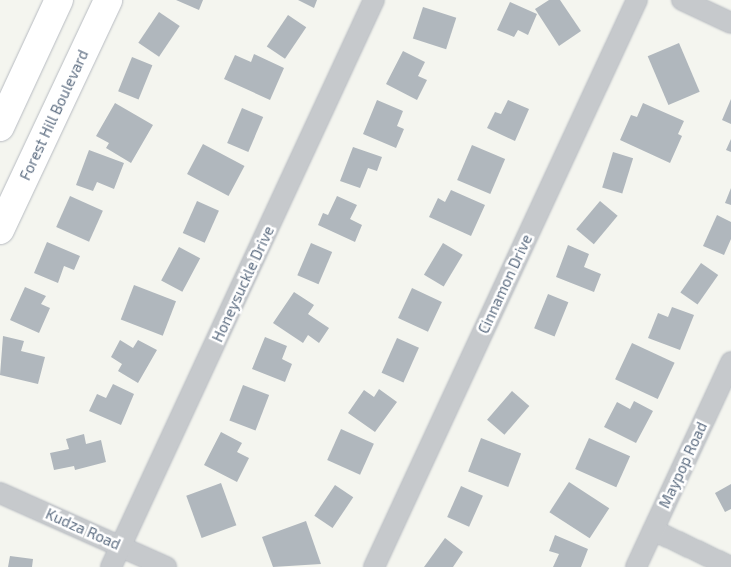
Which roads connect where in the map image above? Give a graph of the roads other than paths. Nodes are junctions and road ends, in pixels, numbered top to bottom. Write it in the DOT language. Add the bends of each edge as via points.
graph roads {
  1 [pos="59,0"];
  2 [pos="108,0"];
  3 [pos="374,0"];
  4 [pos="637,0"];
  5 [pos="682,0"];
  6 [pos="731,23"];
  7 [pos="0,128"];
  8 [pos="0,230"];
  9 [pos="731,362"];
  10 [pos="0,493"];
  11 [pos="653,530"];
  12 [pos="121,546"];
  13 [pos="111,567"];
  14 [pos="166,567"];
  15 [pos="374,567"];
  16 [pos="636,567"];
  17 [pos="731,567"];
  1 -- 7 [label="main road"];
  2 -- 8 [label="main road, Forest Hill Boulevard"];
  3 -- 12 [label="street, Honeysuckle Drive"];
  4 -- 15 [label="street, Cinnamon Drive"];
  5 -- 6 [label="street"];
  9 -- 11 [label="street, Maypop Road"];
  10 -- 12 [label="street, Kudza Road"];
  11 -- 16 [label="street, Maypop Road"];
  11 -- 17 [label="street"];
  12 -- 13 [label="street, Honeysuckle Drive"];
  12 -- 14 [label="street, Kudza Road"];
}
